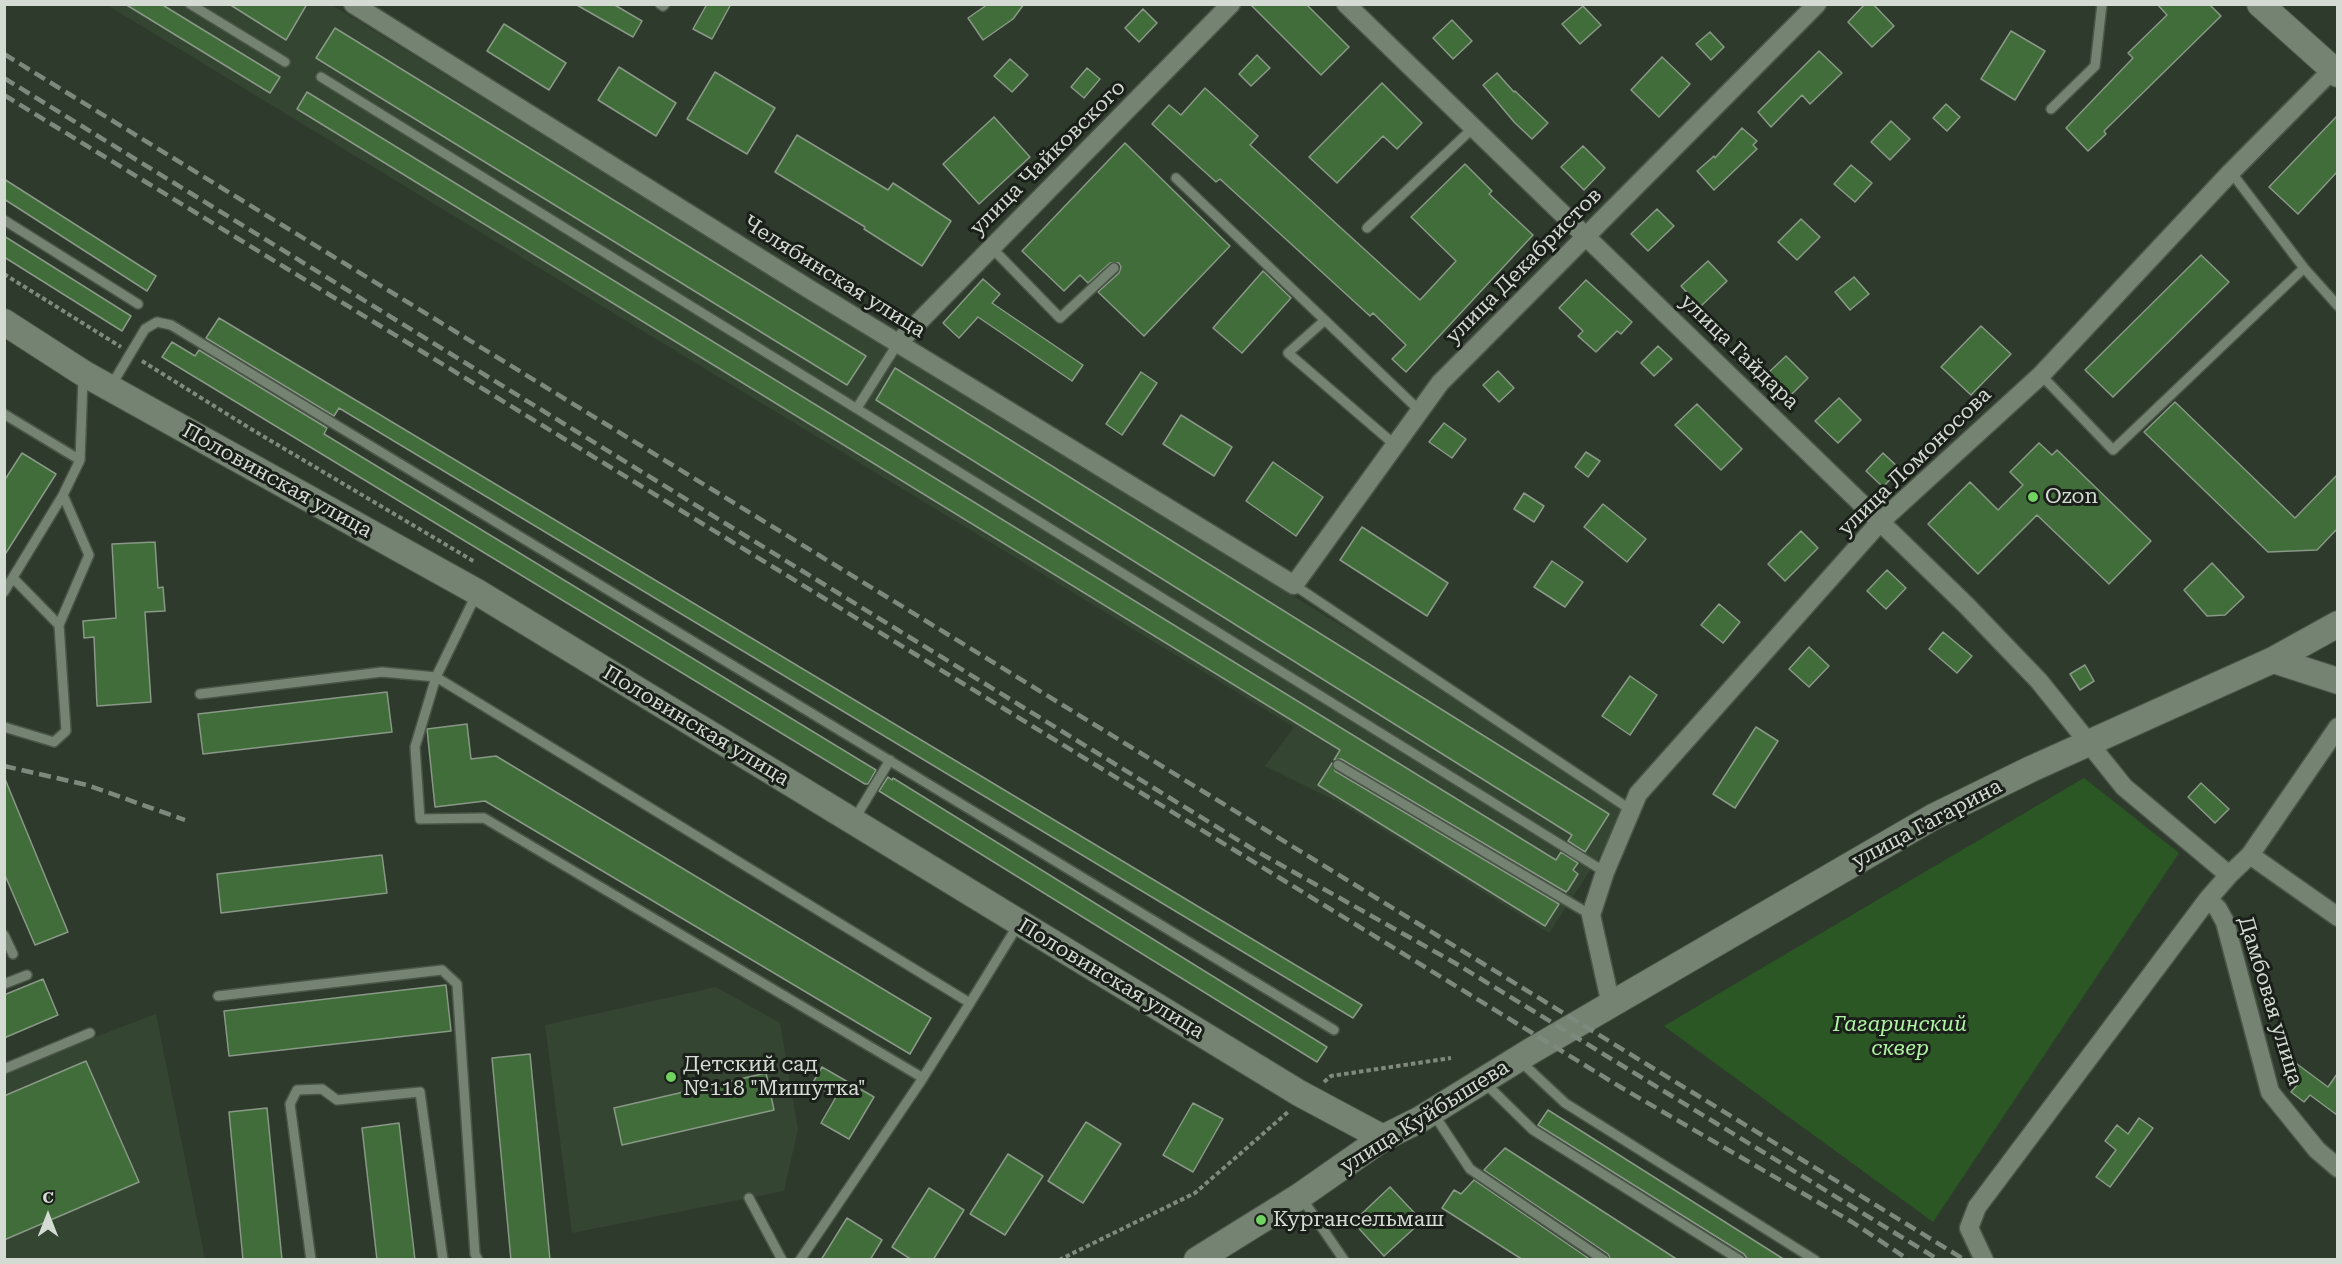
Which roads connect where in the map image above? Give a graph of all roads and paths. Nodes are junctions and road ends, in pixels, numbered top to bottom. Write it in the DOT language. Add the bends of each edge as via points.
graph roads {
  1 [pos="190,4"];
  2 [pos="353,4"];
  3 [pos="1231,4"];
  4 [pos="1346,4"];
  5 [pos="1817,4"];
  6 [pos="2102,4"];
  7 [pos="2260,4"];
  8 [pos="285,62"];
  9 [pos="2336,69"];
  10 [pos="321,76"];
  11 [pos="2051,109"];
  12 [pos="1474,127"];
  13 [pos="2231,172"];
  14 [pos="1176,178"];
  15 [pos="4,220"];
  16 [pos="1366,228"];
  17 [pos="1587,236"];
  18 [pos="991,247"];
  19 [pos="1114,268"];
  20 [pos="2304,268"];
  21 [pos="138,304"];
  22 [pos="2337,306"];
  23 [pos="1325,320"];
  24 [pos="4,322"];
  25 [pos="898,343"];
  26 [pos="83,373"];
  27 [pos="2041,375"];
  28 [pos="110,388"];
  29 [pos="857,408"];
  30 [pos="1420,411"];
  31 [pos="4,414"];
  32 [pos="1395,445"];
  33 [pos="80,460"];
  34 [pos="63,495"];
  35 [pos="1880,522"];
  36 [pos="13,578"];
  37 [pos="1294,585"];
  38 [pos="4,592"];
  39 [pos="477,592"];
  40 [pos="2337,624"];
  41 [pos="59,625"];
  42 [pos="2273,660"];
  43 [pos="436,677"];
  44 [pos="2337,681"];
  45 [pos="200,694"];
  46 [pos="4,727"];
  47 [pos="2337,727"];
  48 [pos="2088,743"];
  49 [pos="890,760"];
  50 [pos="1338,765"];
  51 [pos="1631,810"];
  52 [pos="853,822"];
  53 [pos="2250,855"];
  54 [pos="1605,872"];
  55 [pos="2229,874"];
  56 [pos="2208,899"];
  57 [pos="1591,915"];
  58 [pos="2337,916"];
  59 [pos="1020,923"];
  60 [pos="4,934"];
  61 [pos="13,954"];
  62 [pos="27,975"];
  63 [pos="4,984"];
  64 [pos="218,996"];
  65 [pos="970,1003"];
  66 [pos="1611,1005"];
  67 [pos="1334,1030"];
  68 [pos="90,1033"];
  69 [pos="1524,1055"];
  70 [pos="1451,1058"];
  71 [pos="4,1069"];
  72 [pos="923,1077"];
  73 [pos="1482,1081"];
  74 [pos="1306,1097"];
  75 [pos="1432,1112"];
  76 [pos="1383,1138"];
  77 [pos="2337,1168"];
  78 [pos="1300,1196"];
  79 [pos="749,1198"];
  80 [pos="311,1260"];
  81 [pos="443,1260"];
  82 [pos="478,1260"];
  83 [pos="782,1260"];
  84 [pos="800,1260"];
  85 [pos="1059,1260"];
  86 [pos="1197,1260"];
  87 [pos="1344,1260"];
  88 [pos="1604,1260"];
  89 [pos="1740,1260"];
  90 [pos="1815,1260"];
  91 [pos="1984,1260"];
  1 -- 8 [label="lane"];
  2 -- 25 [label="street, Челябинская улица"];
  3 -- 18 [label="street, улица Чайковского"];
  4 -- 12 [label="street, улица Гайдара"];
  5 -- 17 [label="street, улица Декабристов"];
  6 -- 11 [label="lane" via="2095,66"];
  7 -- 9 [label="main road"];
  9 -- 13 [label="street, улица Ломоносова"];
  10 -- 29 [label="lane"];
  12 -- 16 [label="lane"];
  12 -- 17 [label="street, улица Гайдара"];
  13 -- 20 [label="lane"];
  13 -- 27 [label="street, улица Ломоносова"];
  14 -- 23 [label="lane"];
  15 -- 21 [label="lane"];
  17 -- 30 [label="street, улица Декабристов" via="1440,383"];
  17 -- 35 [label="street, улица Гайдара"];
  18 -- 19 [label="lane" via="1060,318"];
  18 -- 25 [label="street, улица Чайковского"];
  20 -- 22 [label="lane"];
  20 -- 27 [label="lane" via="2113,450"];
  23 -- 30 [label="lane"];
  23 -- 32 [label="lane" via="1288,354"];
  24 -- 26 [label="main road, Половинская улица"];
  25 -- 29 [label="lane"];
  25 -- 37 [label="street, Челябинская улица"];
  26 -- 28 [label="main road, Половинская улица"];
  26 -- 33 [label="lane"];
  27 -- 35 [label="street, улица Ломоносова"];
  28 -- 39 [label="main road, Половинская улица"];
  28 -- 49 [label="lane" via="145,329 158,322 171,325"];
  29 -- 54 [label="lane"];
  30 -- 32 [label="street, улица Декабристов"];
  31 -- 33 [label="lane"];
  32 -- 37 [label="street, улица Декабристов"];
  33 -- 34 [label="lane"];
  34 -- 36 [label="lane"];
  34 -- 41 [label="lane" via="88,555"];
  35 -- 48 [label="street, улица Гайдара" via="2039,681"];
  35 -- 51 [label="street, улица Ломоносова" via="1638,794"];
  36 -- 38 [label="lane"];
  36 -- 41 [label="lane"];
  37 -- 51 [label="lane"];
  39 -- 43 [label="lane"];
  39 -- 52 [label="main road, Половинская улица"];
  40 -- 42 [label="main road, улица Гагарина"];
  41 -- 46 [label="lane" via="66,731 54,742"];
  42 -- 44 [label="main road"];
  42 -- 48 [label="main road, улица Гагарина"];
  43 -- 45 [label="lane" via="382,672"];
  43 -- 65 [label="lane"];
  43 -- 72 [label="lane" via="415,747 420,819 484,818"];
  47 -- 53 [label="street"];
  48 -- 55 [label="street, улица Гайдара" via="2124,787"];
  48 -- 66 [label="main road, улица Гагарина" via="1933,817"];
  49 -- 52 [label="lane"];
  49 -- 67 [label="lane"];
  50 -- 57 [label="lane"];
  51 -- 54 [label="street, улица Ломоносова"];
  52 -- 59 [label="main road, Половинская улица"];
  53 -- 55 [label="street"];
  53 -- 58 [label="street"];
  54 -- 57 [label="street, улица Ломоносова"];
  55 -- 56 [label="street"];
  56 -- 77 [label="street, Дамбовая улица" via="2225,922 2270,1092"];
  56 -- 91 [label="street" via="1977,1207 1970,1228"];
  57 -- 66 [label="street"];
  59 -- 65 [label="lane"];
  59 -- 74 [label="main road, Половинская улица"];
  60 -- 61 [label="lane"];
  62 -- 63 [label="lane"];
  64 -- 82 [label="lane" via="442,970 457,984"];
  65 -- 72 [label="lane"];
  66 -- 69 [label="main road, улица Гагарина"];
  68 -- 71 [label="lane"];
  69 -- 73 [label="main road, улица Куйбышева"];
  69 -- 90 [label="lane" via="1565,1103"];
  70 -- 74 [label="path" via="1331,1076"];
  72 -- 84 [label="lane"];
  73 -- 75 [label="main road, улица Куйбышева"];
  73 -- 89 [label="lane" via="1533,1130"];
  74 -- 76 [label="main road, Половинская улица"];
  74 -- 85 [label="path" via="1195,1193"];
  75 -- 76 [label="main road, улица Куйбышева"];
  75 -- 88 [label="lane" via="1470,1169"];
  76 -- 78 [label="main road, улица Куйбышева"];
  78 -- 86 [label="main road, улица Куйбышева"];
  78 -- 87 [label="lane"];
  79 -- 83 [label="lane"];
  80 -- 81 [label="lane" via="290,1104 297,1090 322,1089 337,1100 420,1092"];
}
